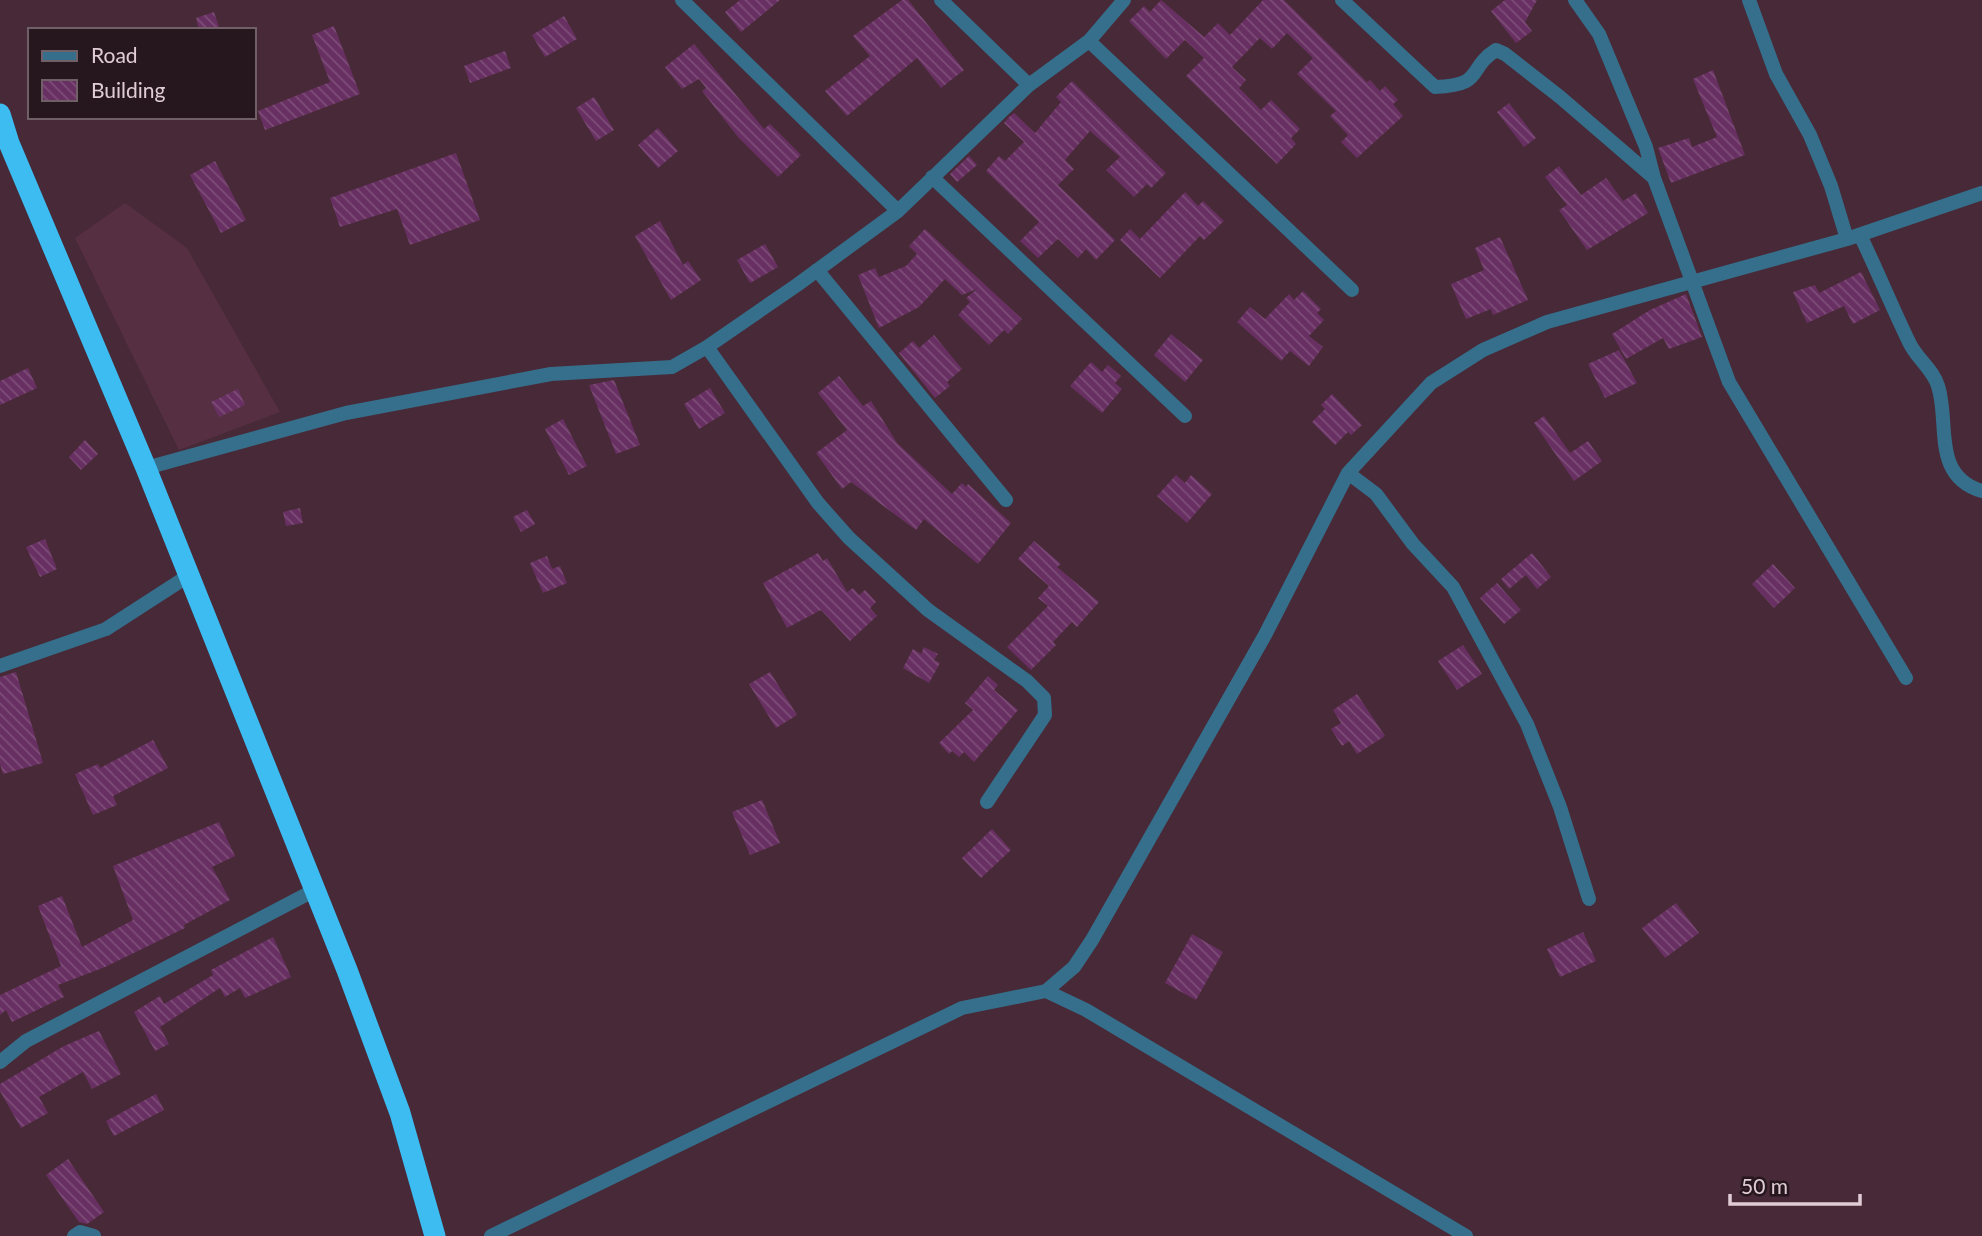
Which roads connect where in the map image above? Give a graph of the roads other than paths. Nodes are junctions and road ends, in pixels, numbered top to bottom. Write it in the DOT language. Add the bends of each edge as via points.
graph roads {
  1 [pos="682,0"];
  2 [pos="941,0"];
  3 [pos="1124,0"];
  4 [pos="1342,0"];
  5 [pos="1574,0"];
  6 [pos="1749,0"];
  7 [pos="1089,41"];
  8 [pos="1029,85"];
  9 [pos="0,114"];
  10 [pos="4,144"];
  11 [pos="932,177"];
  12 [pos="1654,178"];
  13 [pos="1982,194"];
  14 [pos="898,211"];
  15 [pos="1854,237"];
  16 [pos="817,270"];
  17 [pos="1694,279"];
  18 [pos="1352,290"];
  19 [pos="707,347"];
  20 [pos="1185,416"];
  21 [pos="146,468"];
  22 [pos="1348,473"];
  23 [pos="1982,491"];
  24 [pos="1006,500"];
  25 [pos="188,576"];
  26 [pos="0,666"];
  27 [pos="1906,678"];
  28 [pos="987,802"];
  29 [pos="313,891"];
  30 [pos="1589,898"];
  31 [pos="1046,991"];
  32 [pos="0,1062"];
  33 [pos="74,1236"];
  34 [pos="94,1236"];
  35 [pos="435,1236"];
  36 [pos="491,1236"];
  37 [pos="1466,1236"];
  1 -- 14 [label="street"];
  2 -- 8 [label="street"];
  3 -- 7 [label="street"];
  4 -- 12 [label="street" via="1435,87 1464,83 1475,77 1490,54 1496,50 1505,54"];
  5 -- 12 [label="street" via="1599,34 1646,147"];
  6 -- 15 [label="street" via="1776,74 1810,135"];
  7 -- 8 [label="street"];
  7 -- 18 [label="street"];
  8 -- 11 [label="street"];
  9 -- 10 [label="highway"];
  10 -- 21 [label="highway"];
  11 -- 14 [label="street"];
  11 -- 20 [label="street"];
  12 -- 17 [label="street"];
  13 -- 15 [label="street"];
  14 -- 16 [label="street"];
  15 -- 17 [label="street"];
  15 -- 23 [label="street" via="1910,345 1939,387 1943,445 1957,473 1968,487"];
  16 -- 19 [label="street"];
  16 -- 24 [label="street"];
  17 -- 22 [label="street" via="1547,322 1483,350 1431,383"];
  17 -- 27 [label="street" via="1729,382"];
  19 -- 21 [label="street" via="672,367 551,373 345,413"];
  19 -- 28 [label="street" via="818,503 849,538 928,611 1044,698 1045,715"];
  21 -- 25 [label="highway"];
  22 -- 30 [label="street" via="1376,494 1453,587 1527,724"];
  22 -- 31 [label="street" via="1265,635 1093,940 1074,967"];
  25 -- 26 [label="street" via="106,629"];
  25 -- 29 [label="highway"];
  29 -- 32 [label="street" via="26,1041"];
  29 -- 35 [label="highway" via="400,1113"];
  31 -- 36 [label="street" via="962,1009"];
  31 -- 37 [label="street" via="1086,1010"];
  33 -- 34 [label="street"];
}
